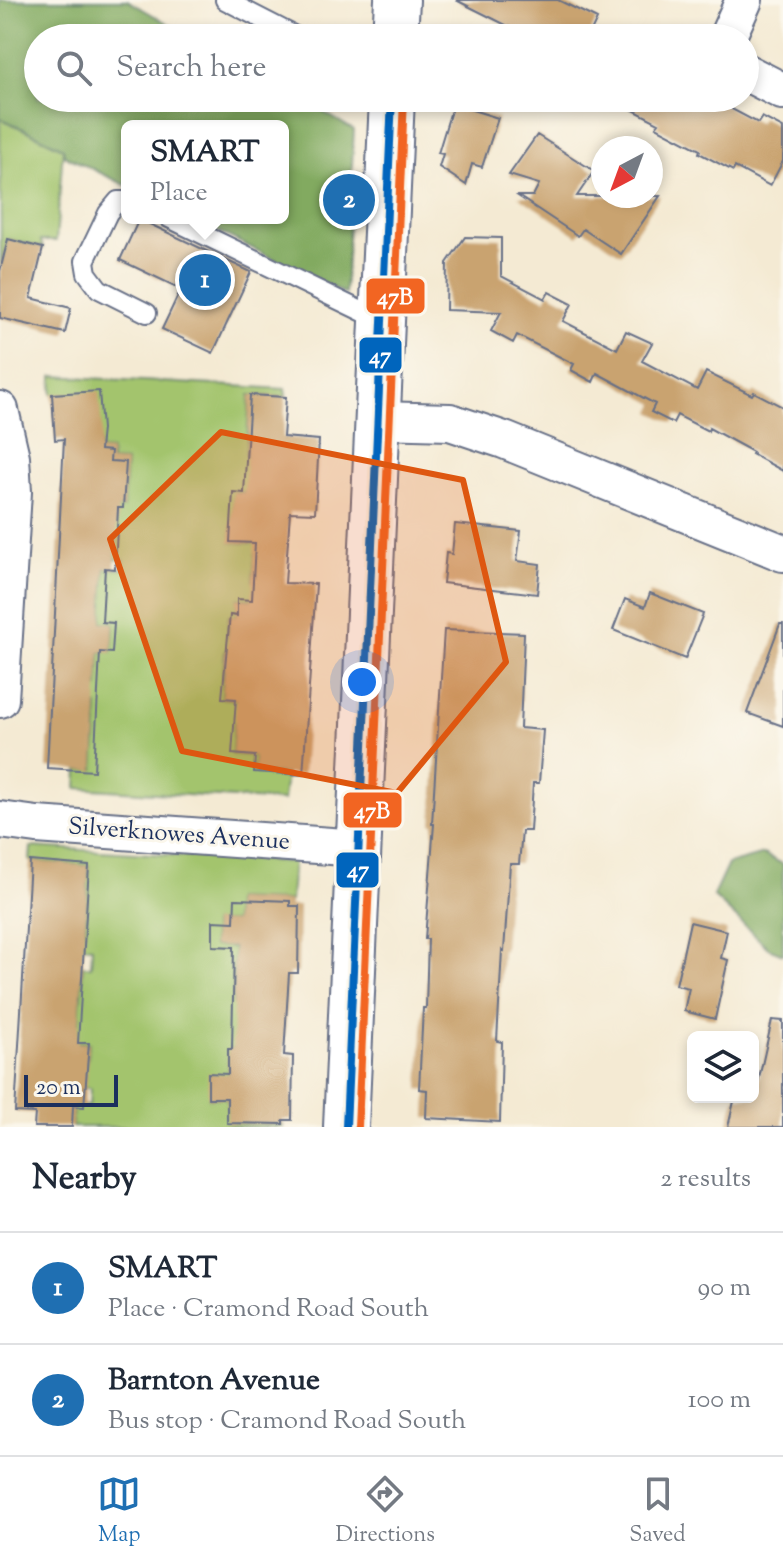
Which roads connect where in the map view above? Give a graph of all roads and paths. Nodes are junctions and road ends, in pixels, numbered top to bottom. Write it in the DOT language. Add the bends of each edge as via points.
graph roads {
  1 [pos="225,0"];
  2 [pos="397,0"];
  3 [pos="744,0"];
  4 [pos="272,24"];
  5 [pos="396,24"];
  6 [pos="733,24"];
  7 [pos="759,79"];
  8 [pos="782,91"];
  9 [pos="391,112"];
  10 [pos="121,201"];
  11 [pos="181,224"];
  12 [pos="147,313"];
  13 [pos="382,321"];
  14 [pos="0,410"];
  15 [pos="379,420"];
  16 [pos="783,553"];
  17 [pos="0,699"];
  18 [pos="0,820"];
  19 [pos="359,848"];
  20 [pos="346,1127"];
  1 -- 4 [label="lane"];
  2 -- 5 [label="street"];
  3 -- 6 [label="street"];
  7 -- 8 [label="street"];
  9 -- 13 [label="street"];
  10 -- 12 [label="lane" via="108,213 85,261 87,273 99,289"];
  11 -- 13 [label="lane"];
  13 -- 15 [label="street"];
  14 -- 17 [label="street" via="13,492"];
  15 -- 16 [label="street" via="450,422"];
  15 -- 19 [label="street"];
  18 -- 19 [label="street, Silverknowes Avenue"];
  19 -- 20 [label="street"];
}
